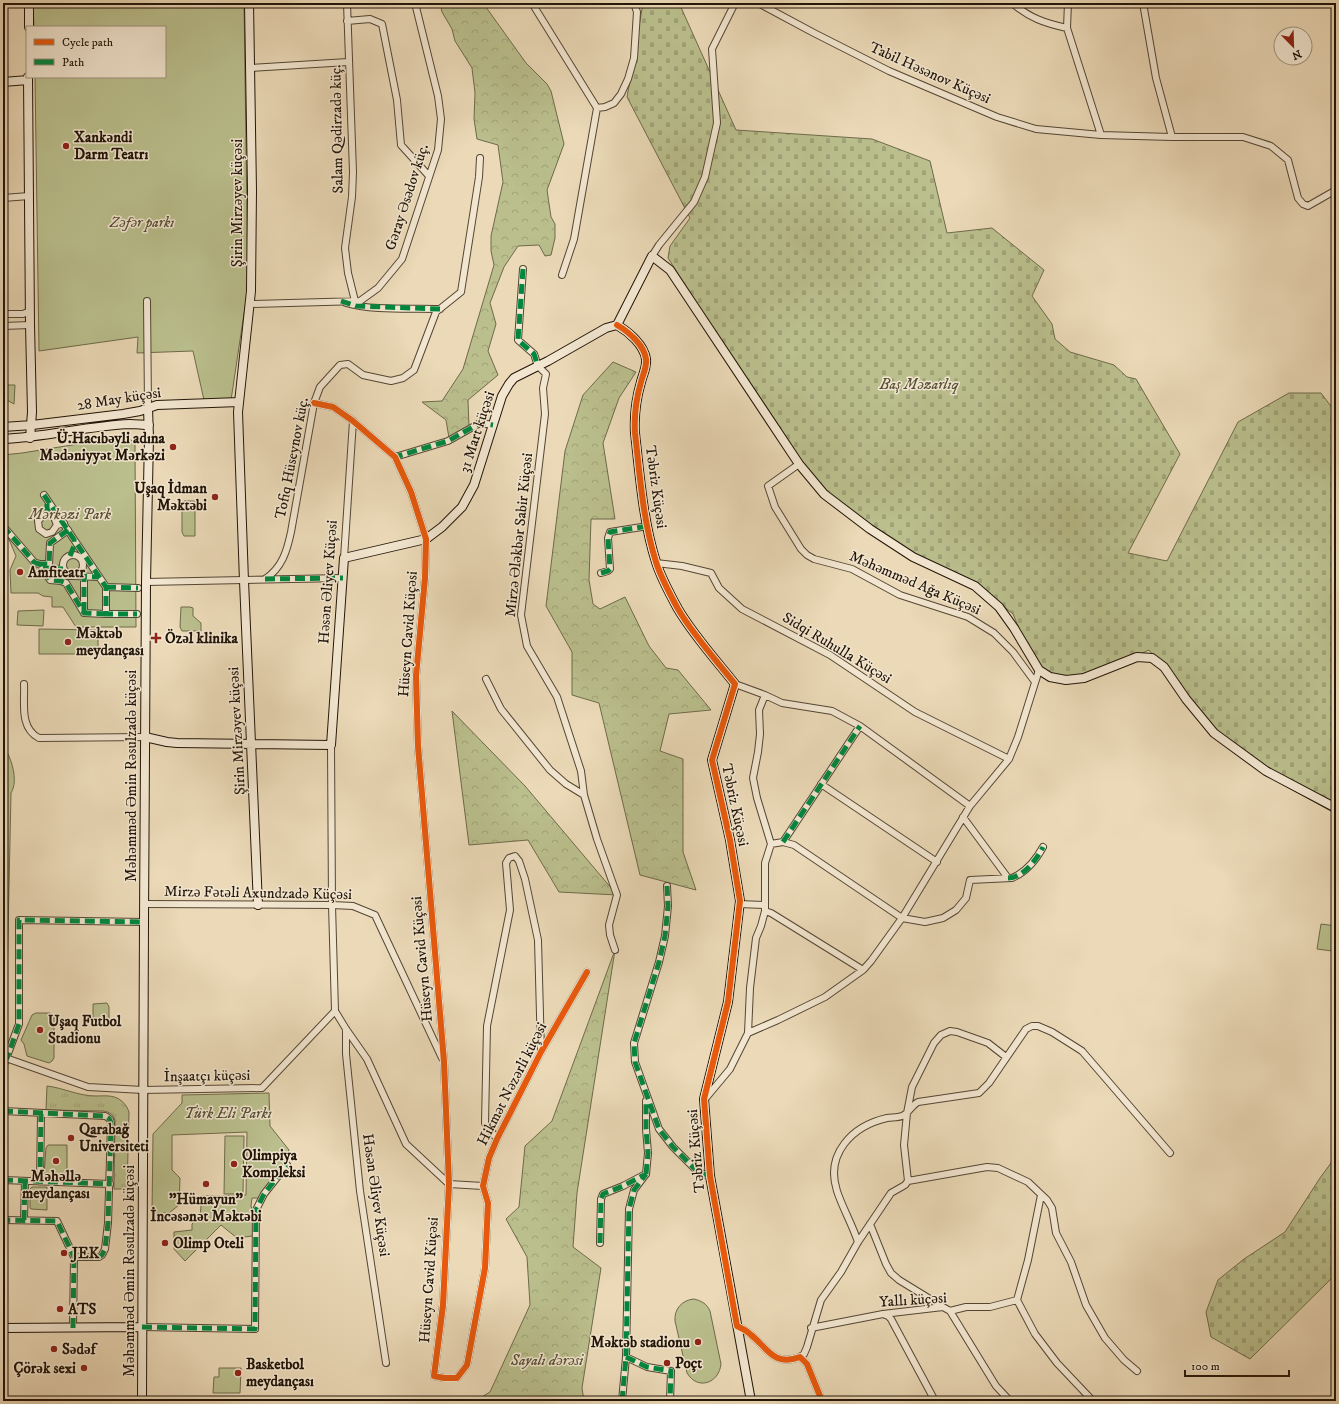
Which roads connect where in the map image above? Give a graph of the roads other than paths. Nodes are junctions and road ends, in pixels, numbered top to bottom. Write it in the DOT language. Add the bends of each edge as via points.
graph roads {
  1 [pos="29,3"];
  2 [pos="249,3"];
  3 [pos="347,3"];
  4 [pos="415,3"];
  5 [pos="533,3"];
  6 [pos="634,3"];
  7 [pos="735,3"];
  8 [pos="758,3"];
  9 [pos="1012,3"];
  10 [pos="1068,3"];
  11 [pos="1143,3"];
  12 [pos="347,21"];
  13 [pos="29,26"];
  14 [pos="1067,28"];
  15 [pos="348,62"];
  16 [pos="250,68"];
  17 [pos="28,79"];
  18 [pos="3,82"];
  19 [pos="597,108"];
  20 [pos="1101,135"];
  21 [pos="1172,137"];
  22 [pos="480,158"];
  23 [pos="429,176"];
  24 [pos="1336,190"];
  25 [pos="29,196"];
  26 [pos="3,198"];
  27 [pos="652,256"];
  28 [pos="523,269"];
  29 [pos="562,275"];
  30 [pos="147,301"];
  31 [pos="341,301"];
  32 [pos="355,301"];
  33 [pos="251,304"];
  34 [pos="440,309"];
  35 [pos="30,311"];
  36 [pos="3,314"];
  37 [pos="30,325"];
  38 [pos="617,325"];
  39 [pos="3,326"];
  40 [pos="538,366"];
  41 [pos="239,402"];
  42 [pos="314,402"];
  43 [pos="148,408"];
  44 [pos="353,421"];
  45 [pos="32,425"];
  46 [pos="492,425"];
  47 [pos="149,426"];
  48 [pos="3,427"];
  49 [pos="30,438"];
  50 [pos="3,439"];
  51 [pos="395,457"];
  52 [pos="799,464"];
  53 [pos="47,514"];
  54 [pos="64,523"];
  55 [pos="57,525"];
  56 [pos="3,526"];
  57 [pos="648,526"];
  58 [pos="68,530"];
  59 [pos="74,539"];
  60 [pos="426,540"];
  61 [pos="70,556"];
  62 [pos="344,558"];
  63 [pos="656,563"];
  64 [pos="49,564"];
  65 [pos="41,566"];
  66 [pos="63,566"];
  67 [pos="602,573"];
  68 [pos="47,575"];
  69 [pos="73,576"];
  70 [pos="84,576"];
  71 [pos="99,576"];
  72 [pos="343,578"];
  73 [pos="265,579"];
  74 [pos="244,581"];
  75 [pos="146,582"];
  76 [pos="106,587"];
  77 [pos="138,588"];
  78 [pos="84,613"];
  79 [pos="106,614"];
  80 [pos="137,614"];
  81 [pos="1039,670"];
  82 [pos="486,679"];
  83 [pos="1035,682"];
  84 [pos="24,684"];
  85 [pos="736,684"];
  86 [pos="765,695"];
  87 [pos="860,726"];
  88 [pos="145,737"];
  89 [pos="252,745"];
  90 [pos="330,745"];
  91 [pos="1009,759"];
  92 [pos="821,784"];
  93 [pos="584,794"];
  94 [pos="970,806"];
  95 [pos="1336,808"];
  96 [pos="963,817"];
  97 [pos="783,842"];
  98 [pos="771,844"];
  99 [pos="1043,847"];
  100 [pos="937,862"];
  101 [pos="1008,878"];
  102 [pos="667,886"];
  103 [pos="144,904"];
  104 [pos="739,904"];
  105 [pos="258,905"];
  106 [pos="332,905"];
  107 [pos="765,908"];
  108 [pos="902,918"];
  109 [pos="144,922"];
  110 [pos="615,950"];
  111 [pos="863,970"];
  112 [pos="587,972"];
  113 [pos="335,1011"];
  114 [pos="346,1029"];
  115 [pos="748,1033"];
  116 [pos="541,1052"];
  117 [pos="5,1057"];
  118 [pos="1006,1057"];
  119 [pos="444,1062"];
  120 [pos="3,1067"];
  121 [pos="143,1090"];
  122 [pos="647,1098"];
  123 [pos="704,1099"];
  124 [pos="3,1111"];
  125 [pos="907,1113"];
  126 [pos="41,1114"];
  127 [pos="497,1139"];
  128 [pos="1170,1153"];
  129 [pos="287,1165"];
  130 [pos="646,1174"];
  131 [pos="710,1176"];
  132 [pos="3,1180"];
  133 [pos="908,1181"];
  134 [pos="25,1182"];
  135 [pos="40,1182"];
  136 [pos="110,1184"];
  137 [pos="449,1184"];
  138 [pos="483,1186"];
  139 [pos="1041,1195"];
  140 [pos="3,1220"];
  141 [pos="24,1220"];
  142 [pos="870,1224"];
  143 [pos="858,1242"];
  144 [pos="600,1243"];
  145 [pos="74,1257"];
  146 [pos="1017,1300"];
  147 [pos="943,1307"];
  148 [pos="950,1311"];
  149 [pos="883,1314"];
  150 [pos="736,1326"];
  151 [pos="142,1327"];
  152 [pos="3,1328"];
  153 [pos="73,1328"];
  154 [pos="811,1328"];
  155 [pos="626,1357"];
  156 [pos="800,1357"];
  157 [pos="386,1363"];
  158 [pos="1137,1371"];
  159 [pos="434,1376"];
  160 [pos="142,1401"];
  161 [pos="622,1401"];
  162 [pos="670,1401"];
  163 [pos="751,1401"];
  164 [pos="822,1401"];
  165 [pos="935,1401"];
  166 [pos="1010,1401"];
  167 [pos="1092,1401"];
  1 -- 13 [label="street"];
  2 -- 16 [label="street, Şirin Mirzəyev küçəsi"];
  3 -- 12 [label="street, Salam Qədirzadə küç."];
  4 -- 23 [label="street, Gəray Əsədov küç." via="438,96 441,119 438,150"];
  5 -- 19 [label="street"];
  6 -- 19 [label="street" via="637,12 634,58 628,79 614,102"];
  7 -- 27 [label="street" via="712,49 717,123 705,177 694,202"];
  8 -- 20 [label="street, Tabil Həsənov Küçəsi" via="888,71 997,118 1036,129"];
  9 -- 14 [label="street" via="1046,24"];
  10 -- 14 [label="street"];
  11 -- 21 [label="street" via="1156,78"];
  12 -- 15 [label="street, Salam Qədirzadə küç."];
  12 -- 23 [label="street" via="370,19 382,24 397,100 401,145"];
  14 -- 20 [label="street"];
  15 -- 16 [label="street"];
  15 -- 32 [label="street, Salam Qədirzadə küç." via="353,172 345,248"];
  16 -- 33 [label="street, Şirin Mirzəyev küçəsi"];
  17 -- 18 [label="street"];
  17 -- 25 [label="street"];
  19 -- 29 [label="street" via="574,239"];
  20 -- 21 [label="street, Tabil Həsənov Küçəsi"];
  21 -- 24 [label="street, Tabil Həsənov Küçəsi" via="1243,137 1271,146 1288,160 1298,198 1308,206"];
  22 -- 34 [label="street, Tofiq Hüseynov küç." via="461,292"];
  23 -- 32 [label="street, Gəray Əsədov küç." via="402,259 378,288"];
  25 -- 26 [label="street"];
  25 -- 35 [label="street"];
  27 -- 38 [label="street"];
  27 -- 52 [label="street" via="670,270"];
  28 -- 40 [label="street, Mirzə Ələkbər Sabir Küçəsi" via="518,340 534,354"];
  30 -- 43 [label="street"];
  31 -- 32 [label="street, Gəray Əsədov küç."];
  31 -- 33 [label="street, Gəray Əsədov küç."];
  31 -- 34 [label="street" via="362,307"];
  33 -- 41 [label="street, Şirin Mirzəyev küçəsi"];
  34 -- 42 [label="street, Tofiq Hüseynov küç." via="436,312 414,370 403,378 392,381 364,376 348,364 340,365 320,387"];
  35 -- 36 [label="street" via="23,314"];
  35 -- 37 [label="street"];
  37 -- 39 [label="street"];
  37 -- 45 [label="street"];
  38 -- 40 [label="street, 31 Mart küçəsi" via="606,328"];
  38 -- 57 [label="street, Təbriz Küçəsi" via="627,330 644,352 646,360 635,412 635,425"];
  40 -- 46 [label="street, 31 Mart küçəsi" via="518,376 509,384"];
  40 -- 93 [label="street, Mirzə Ələkbər Sabir Küçəsi" via="546,374 543,388 545,414 521,615 527,646 557,697 581,771"];
  41 -- 43 [label="street, 28 May küçəsi" via="157,405"];
  41 -- 74 [label="street, Şirin Mirzəyev küçəsi"];
  42 -- 44 [label="street" via="333,407"];
  42 -- 73 [label="street, Tofiq Hüseynov küç." via="286,552 274,573"];
  43 -- 45 [label="street, 28 May küçəsi"];
  43 -- 47 [label="street, Məhəmməd Əmin Rəsulzadə küçəsi"];
  44 -- 51 [label="street"];
  44 -- 62 [label="street, Həsən Əliyev Küçəsi"];
  45 -- 48 [label="street, 28 May küçəsi"];
  45 -- 49 [label="street"];
  46 -- 51 [label="street" via="480,423 448,441"];
  46 -- 60 [label="street, 31 Mart küçəsi" via="474,485 462,507"];
  47 -- 49 [label="street, 28 May küçəsi" via="132,424 85,428"];
  47 -- 75 [label="street, Məhəmməd Əmin Rəsulzadə küçəsi"];
  49 -- 50 [label="street, 28 May küçəsi"];
  51 -- 60 [label="street, Hüseyn Cavid Küçəsi" via="411,492"];
  52 -- 81 [label="street" via="824,494 870,530 913,557 975,586 1002,612"];
  52 -- 83 [label="street, Məhəmməd Ağa Küçəsi" via="768,486 775,507 801,549 814,559 852,569 900,595 968,617 994,633 1013,652"];
  53 -- 54 [label="street" via="46,496"];
  53 -- 55 [label="street" via="54,517"];
  53 -- 55 [label="street" via="39,518 39,529 49,534"];
  54 -- 55 [label="street"];
  54 -- 58 [label="street"];
  56 -- 65 [label="street" via="35,563"];
  57 -- 63 [label="street, Təbriz Küçəsi"];
  57 -- 67 [label="street, Təbriz Küçəsi" via="610,532 610,569"];
  58 -- 59 [label="street"];
  58 -- 64 [label="street" via="50,543"];
  59 -- 61 [label="street"];
  59 -- 71 [label="street"];
  60 -- 62 [label="street, 31 Mart küçəsi"];
  60 -- 119 [label="street, Hüseyn Cavid Küçəsi" via="416,676 418,746"];
  61 -- 66 [label="street" via="64,560"];
  61 -- 69 [label="street" via="76,555 84,565 79,574"];
  62 -- 72 [label="street, Həsən Əliyev Küçəsi"];
  63 -- 85 [label="street, Təbriz Küçəsi" via="678,609"];
  63 -- 91 [label="street, Sidqi Ruhulla Küçəsi" via="711,573 719,588 742,609 830,656 915,712"];
  64 -- 65 [label="street"];
  64 -- 66 [label="street"];
  65 -- 66 [label="street"];
  65 -- 68 [label="street"];
  66 -- 69 [label="street" via="66,573"];
  68 -- 69 [label="street"];
  68 -- 78 [label="street" via="50,580 66,583"];
  69 -- 70 [label="street"];
  70 -- 71 [label="street"];
  70 -- 78 [label="street"];
  71 -- 76 [label="street"];
  72 -- 73 [label="street"];
  72 -- 90 [label="street, Həsən Əliyev Küçəsi"];
  73 -- 74 [label="street"];
  74 -- 75 [label="street"];
  74 -- 89 [label="street, Şirin Mirzəyev küçəsi"];
  75 -- 88 [label="street, Məhəmməd Əmin Rəsulzadə küçəsi"];
  76 -- 77 [label="street"];
  76 -- 79 [label="street"];
  78 -- 79 [label="street"];
  79 -- 80 [label="street"];
  81 -- 83 [label="street"];
  81 -- 95 [label="street" via="1050,677 1066,680 1084,678 1137,657 1152,658 1164,667 1186,700 1214,733 1266,771"];
  82 -- 93 [label="street" via="501,709 550,770 566,784"];
  83 -- 91 [label="street"];
  84 -- 88 [label="street" via="25,720 32,734 39,738"];
  85 -- 86 [label="street"];
  85 -- 104 [label="street, Təbriz Küçəsi" via="712,760 730,840"];
  86 -- 87 [label="street" via="782,703 832,711"];
  86 -- 98 [label="street" via="759,710 759,746 753,778"];
  87 -- 92 [label="street"];
  87 -- 94 [label="street"];
  88 -- 89 [label="street" via="177,743"];
  88 -- 103 [label="street, Məhəmməd Əmin Rəsulzadə küçəsi"];
  89 -- 90 [label="street"];
  89 -- 105 [label="street, Şirin Mirzəyev küçəsi"];
  90 -- 106 [label="street, Həsən Əliyev Küçəsi"];
  91 -- 94 [label="street"];
  92 -- 97 [label="street"];
  92 -- 100 [label="street"];
  93 -- 110 [label="street, Mirzə Ələkbər Sabir Küçəsi" via="617,895 609,925"];
  94 -- 96 [label="street"];
  96 -- 100 [label="street"];
  96 -- 101 [label="street"];
  97 -- 98 [label="street"];
  97 -- 108 [label="street" via="794,845"];
  98 -- 107 [label="street" via="765,863"];
  99 -- 101 [label="street" via="1038,857 1024,871"];
  100 -- 108 [label="street"];
  101 -- 108 [label="street" via="970,880 966,898 956,910 943,918 925,922"];
  102 -- 122 [label="street" via="665,936 634,1043 635,1062"];
  103 -- 105 [label="street, Mirzə Fətəli Axundzadə Küçəsi"];
  103 -- 109 [label="street, Məhəmməd Əmin Rəsulzadə küçəsi"];
  104 -- 107 [label="street"];
  104 -- 123 [label="street, Təbriz Küçəsi" via="728,1002"];
  105 -- 106 [label="street, Mirzə Fətəli Axundzadə Küçəsi"];
  106 -- 113 [label="street, Həsən Əliyev Küçəsi"];
  106 -- 119 [label="street, Mirzə Fətəli Axundzadə Küçəsi" via="353,906 375,915"];
  107 -- 111 [label="street"];
  107 -- 115 [label="street" via="762,926 756,938"];
  108 -- 111 [label="street"];
  109 -- 117 [label="street" via="19,920 19,1024"];
  109 -- 121 [label="street, Məhəmməd Əmin Rəsulzadə küçəsi"];
  111 -- 115 [label="street" via="825,997"];
  112 -- 116 [label="street, Hikmət Nəzərli küçəsi"];
  113 -- 114 [label="street, Həsən Əliyev Küçəsi"];
  113 -- 121 [label="street, İnşaatçı küçəsi" via="262,1088"];
  114 -- 137 [label="street, Həsən Əliyev Küçəsi" via="366,1059 406,1144"];
  114 -- 157 [label="street, Həsən Əliyev Küçəsi" via="346,1054 360,1190"];
  115 -- 123 [label="street" via="730,1069"];
  116 -- 127 [label="street, Hikmət Nəzərli küçəsi"];
  116 -- 127 [label="street, Hikmət Nəzərli küçəsi" via="538,940 525,880 515,856 508,858 506,863 510,910 487,1026 484,1123"];
  117 -- 120 [label="street"];
  117 -- 121 [label="street" via="88,1087"];
  118 -- 125 [label="street" via="979,1093 918,1102"];
  118 -- 125 [label="street" via="988,1042 950,1031 941,1035 934,1043 912,1087"];
  118 -- 128 [label="street" via="1026,1029 1038,1026 1052,1032 1082,1051"];
  119 -- 137 [label="street, Hüseyn Cavid Küçəsi"];
  121 -- 151 [label="street, Məhəmməd Əmin Rəsulzadə küçəsi"];
  122 -- 130 [label="street"];
  122 -- 131 [label="street" via="659,1129 698,1172"];
  123 -- 131 [label="street, Təbriz Küçəsi"];
  124 -- 126 [label="street, Məhəmməd Əmin Rəsulzadə küçəsi"];
  125 -- 133 [label="street" via="904,1145"];
  125 -- 143 [label="street" via="901,1117 887,1118 867,1125 852,1134 838,1154 835,1174 837,1190"];
  126 -- 135 [label="street"];
  126 -- 136 [label="street, Məhəmməd Əmin Rəsulzadə küçəsi" via="109,1118"];
  127 -- 138 [label="street, Hikmət Nəzərli küçəsi" via="489,1158"];
  129 -- 151 [label="street" via="264,1194 256,1210 255,1329"];
  130 -- 144 [label="street" via="603,1194"];
  130 -- 155 [label="street" via="634,1190 629,1209"];
  131 -- 150 [label="street, Təbriz Küçəsi"];
  132 -- 134 [label="street"];
  133 -- 139 [label="street" via="987,1167 998,1168 1028,1182"];
  133 -- 142 [label="street" via="891,1193"];
  134 -- 135 [label="street"];
  134 -- 141 [label="street"];
  135 -- 136 [label="street"];
  136 -- 145 [label="street, Məhəmməd Əmin Rəsulzadə küçəsi" via="105,1249 98,1257"];
  137 -- 138 [label="street"];
  137 -- 159 [label="street, Hüseyn Cavid Küçəsi" via="443,1306"];
  138 -- 159 [label="street, Hikmət Nəzərli küçəsi" via="488,1203 485,1268 467,1364 457,1378"];
  139 -- 146 [label="street"];
  139 -- 158 [label="street" via="1052,1208 1056,1234 1071,1262 1086,1305 1105,1338"];
  140 -- 141 [label="street"];
  141 -- 145 [label="street" via="56,1221"];
  142 -- 143 [label="street"];
  142 -- 147 [label="street" via="891,1273"];
  143 -- 154 [label="street" via="821,1300"];
  145 -- 153 [label="street"];
  146 -- 148 [label="street, Yallı küçəsi" via="990,1308 966,1307"];
  146 -- 167 [label="street" via="1035,1334 1057,1363"];
  147 -- 148 [label="street, Yallı küçəsi"];
  147 -- 149 [label="street, Yallı küçəsi"];
  148 -- 166 [label="street" via="996,1386"];
  149 -- 154 [label="street, Yallı küçəsi"];
  149 -- 165 [label="street" via="891,1319"];
  150 -- 156 [label="street" via="751,1334 770,1354 780,1358"];
  150 -- 163 [label="street"];
  151 -- 153 [label="street"];
  151 -- 160 [label="street, Məhəmməd Əmin Rəsulzadə küçəsi"];
  152 -- 153 [label="street"];
  154 -- 156 [label="street" via="807,1347"];
  155 -- 161 [label="street"];
  155 -- 162 [label="street" via="647,1367 671,1372"];
  156 -- 164 [label="street" via="807,1364"];
}
